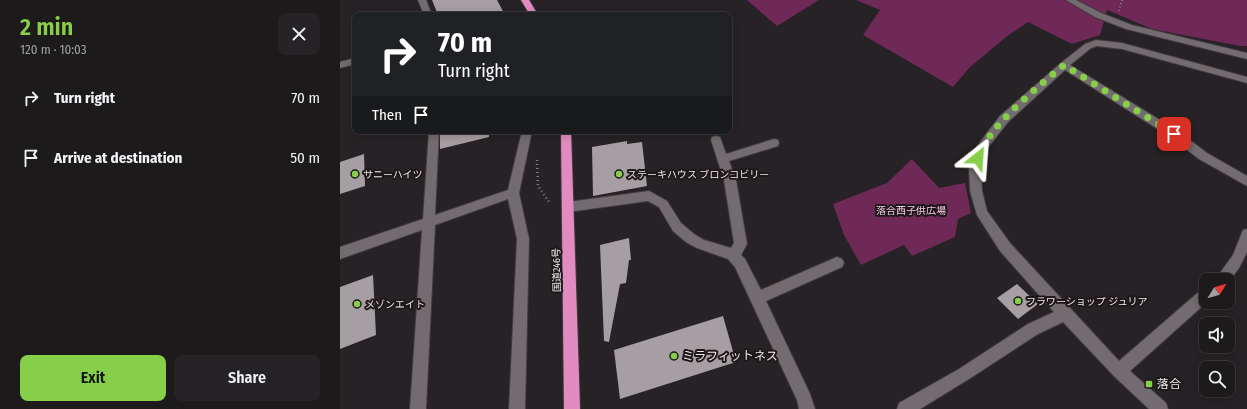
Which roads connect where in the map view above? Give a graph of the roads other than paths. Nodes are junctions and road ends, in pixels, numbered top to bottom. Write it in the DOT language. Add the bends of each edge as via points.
graph roads {
  1 [pos="422,0"];
  2 [pos="525,0"];
  3 [pos="1070,0"];
  4 [pos="427,12"];
  5 [pos="531,12"];
  6 [pos="1247,56"];
  7 [pos="352,62"];
  8 [pos="340,65"];
  9 [pos="1064,65"];
  10 [pos="1247,80"];
  11 [pos="434,134"];
  12 [pos="526,134"];
  13 [pos="566,134"];
  14 [pos="716,140"];
  15 [pos="774,143"];
  16 [pos="722,159"];
  17 [pos="1247,182"];
  18 [pos="513,192"];
  19 [pos="568,207"];
  20 [pos="429,222"];
  21 [pos="1247,234"];
  22 [pos="340,253"];
  23 [pos="733,255"];
  24 [pos="837,263"];
  25 [pos="1228,273"];
  26 [pos="758,298"];
  27 [pos="1199,300"];
  28 [pos="1065,314"];
  29 [pos="1119,371"];
  30 [pos="418,409"];
  31 [pos="517,409"];
  32 [pos="572,409"];
  33 [pos="807,409"];
  34 [pos="905,409"];
  35 [pos="1160,409"];
  1 -- 4 [label="street"];
  2 -- 5 [label="highway"];
  3 -- 6 [label="street" via="1129,27"];
  7 -- 8 [label="street"];
  9 -- 10 [label="street" via="1088,46 1096,43 1122,46"];
  9 -- 17 [label="street"];
  9 -- 28 [label="street" via="1004,119 981,149 975,168 976,191 981,212 1005,247"];
  11 -- 20 [label="street"];
  12 -- 18 [label="street"];
  13 -- 19 [label="highway, 国道246号"];
  14 -- 16 [label="street"];
  15 -- 16 [label="street"];
  16 -- 23 [label="street" via="730,180 741,244"];
  18 -- 20 [label="street"];
  18 -- 31 [label="street" via="523,239"];
  19 -- 23 [label="street" via="649,196 663,204 677,227 690,238"];
  19 -- 32 [label="highway, 国道246号"];
  20 -- 22 [label="street"];
  20 -- 30 [label="street"];
  21 -- 25 [label="street" via="1241,253"];
  23 -- 26 [label="street" via="740,263"];
  24 -- 26 [label="street"];
  26 -- 33 [label="street" via="805,399"];
  27 -- 29 [label="street"];
  28 -- 29 [label="street"];
  28 -- 34 [label="street" via="1033,329"];
  29 -- 35 [label="street"];
}
